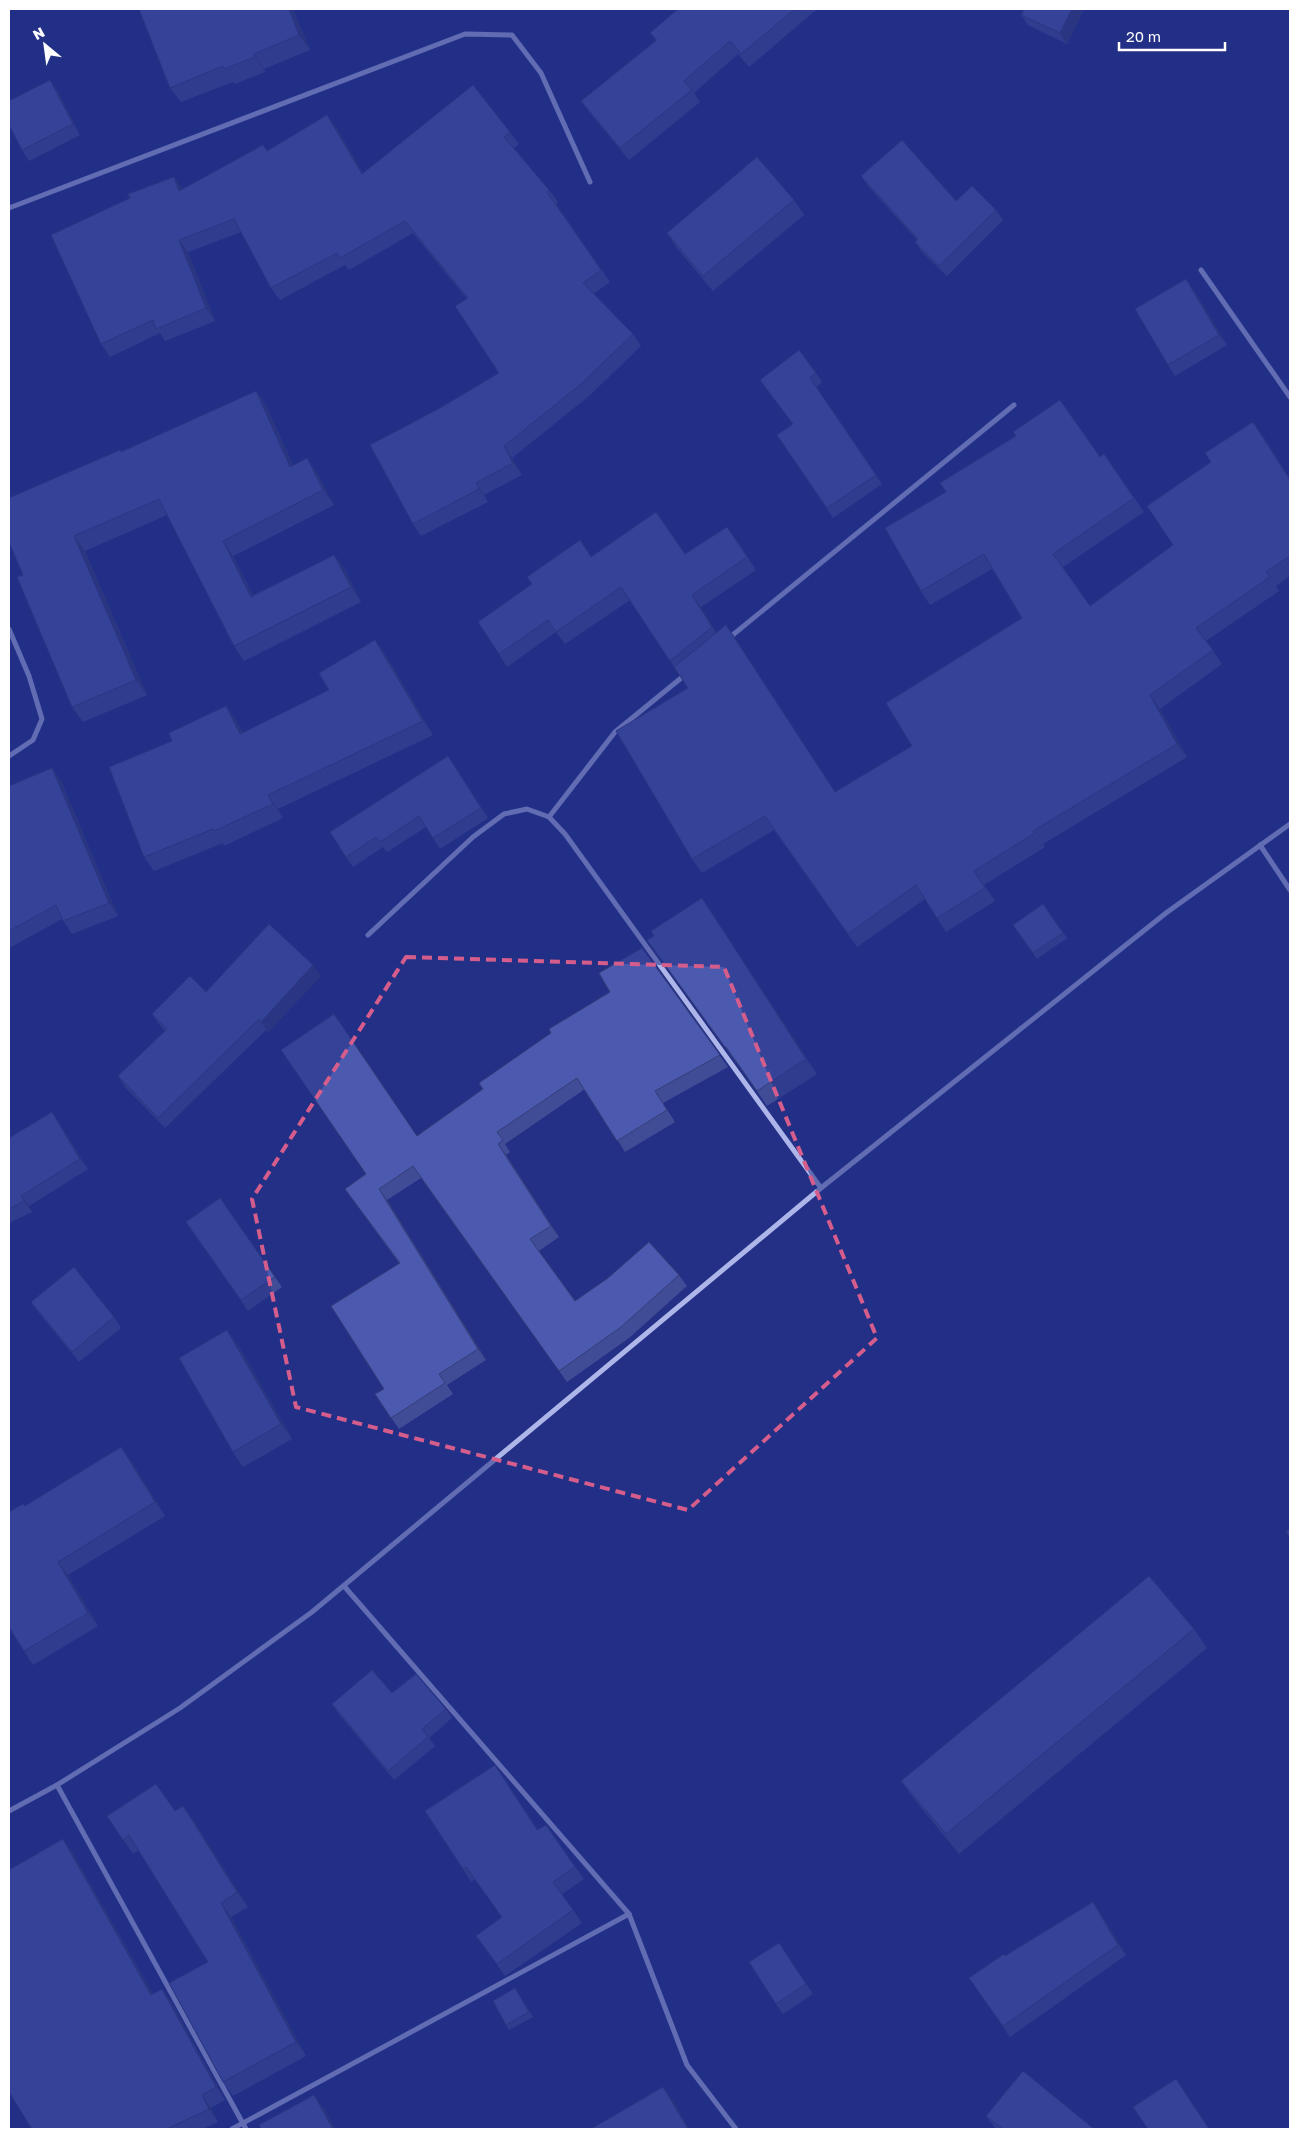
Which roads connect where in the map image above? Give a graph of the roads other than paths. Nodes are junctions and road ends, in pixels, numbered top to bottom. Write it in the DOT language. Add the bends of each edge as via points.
graph roads {
  1 [pos="590,182"];
  2 [pos="9,208"];
  3 [pos="1201,270"];
  4 [pos="1290,397"];
  5 [pos="1014,406"];
  6 [pos="9,629"];
  7 [pos="722,644"];
  8 [pos="691,669"];
  9 [pos="9,756"];
  10 [pos="550,817"];
  11 [pos="1290,824"];
  12 [pos="1260,845"];
  13 [pos="1290,890"];
  14 [pos="368,935"];
  15 [pos="821,1188"];
  16 [pos="344,1586"];
  17 [pos="56,1785"];
  18 [pos="9,1811"];
  19 [pos="629,1914"];
  20 [pos="243,2122"];
  21 [pos="232,2129"];
  22 [pos="246,2129"];
  23 [pos="736,2129"];
  1 -- 2 [label="street" via="541,73 512,35 465,34"];
  3 -- 4 [label="street"];
  5 -- 7 [label="street"];
  6 -- 9 [label="street" via="29,676 42,719 33,740"];
  8 -- 10 [label="street" via="615,732"];
  10 -- 14 [label="street" via="527,809 504,814 473,837"];
  10 -- 15 [label="street"];
  11 -- 12 [label="street"];
  12 -- 13 [label="street"];
  12 -- 15 [label="street" via="1166,913"];
  15 -- 16 [label="street"];
  16 -- 17 [label="street" via="180,1708"];
  16 -- 19 [label="street"];
  17 -- 18 [label="street"];
  17 -- 20 [label="street"];
  19 -- 20 [label="street"];
  19 -- 23 [label="street" via="688,2065"];
  20 -- 21 [label="street"];
  20 -- 22 [label="street"];
}
